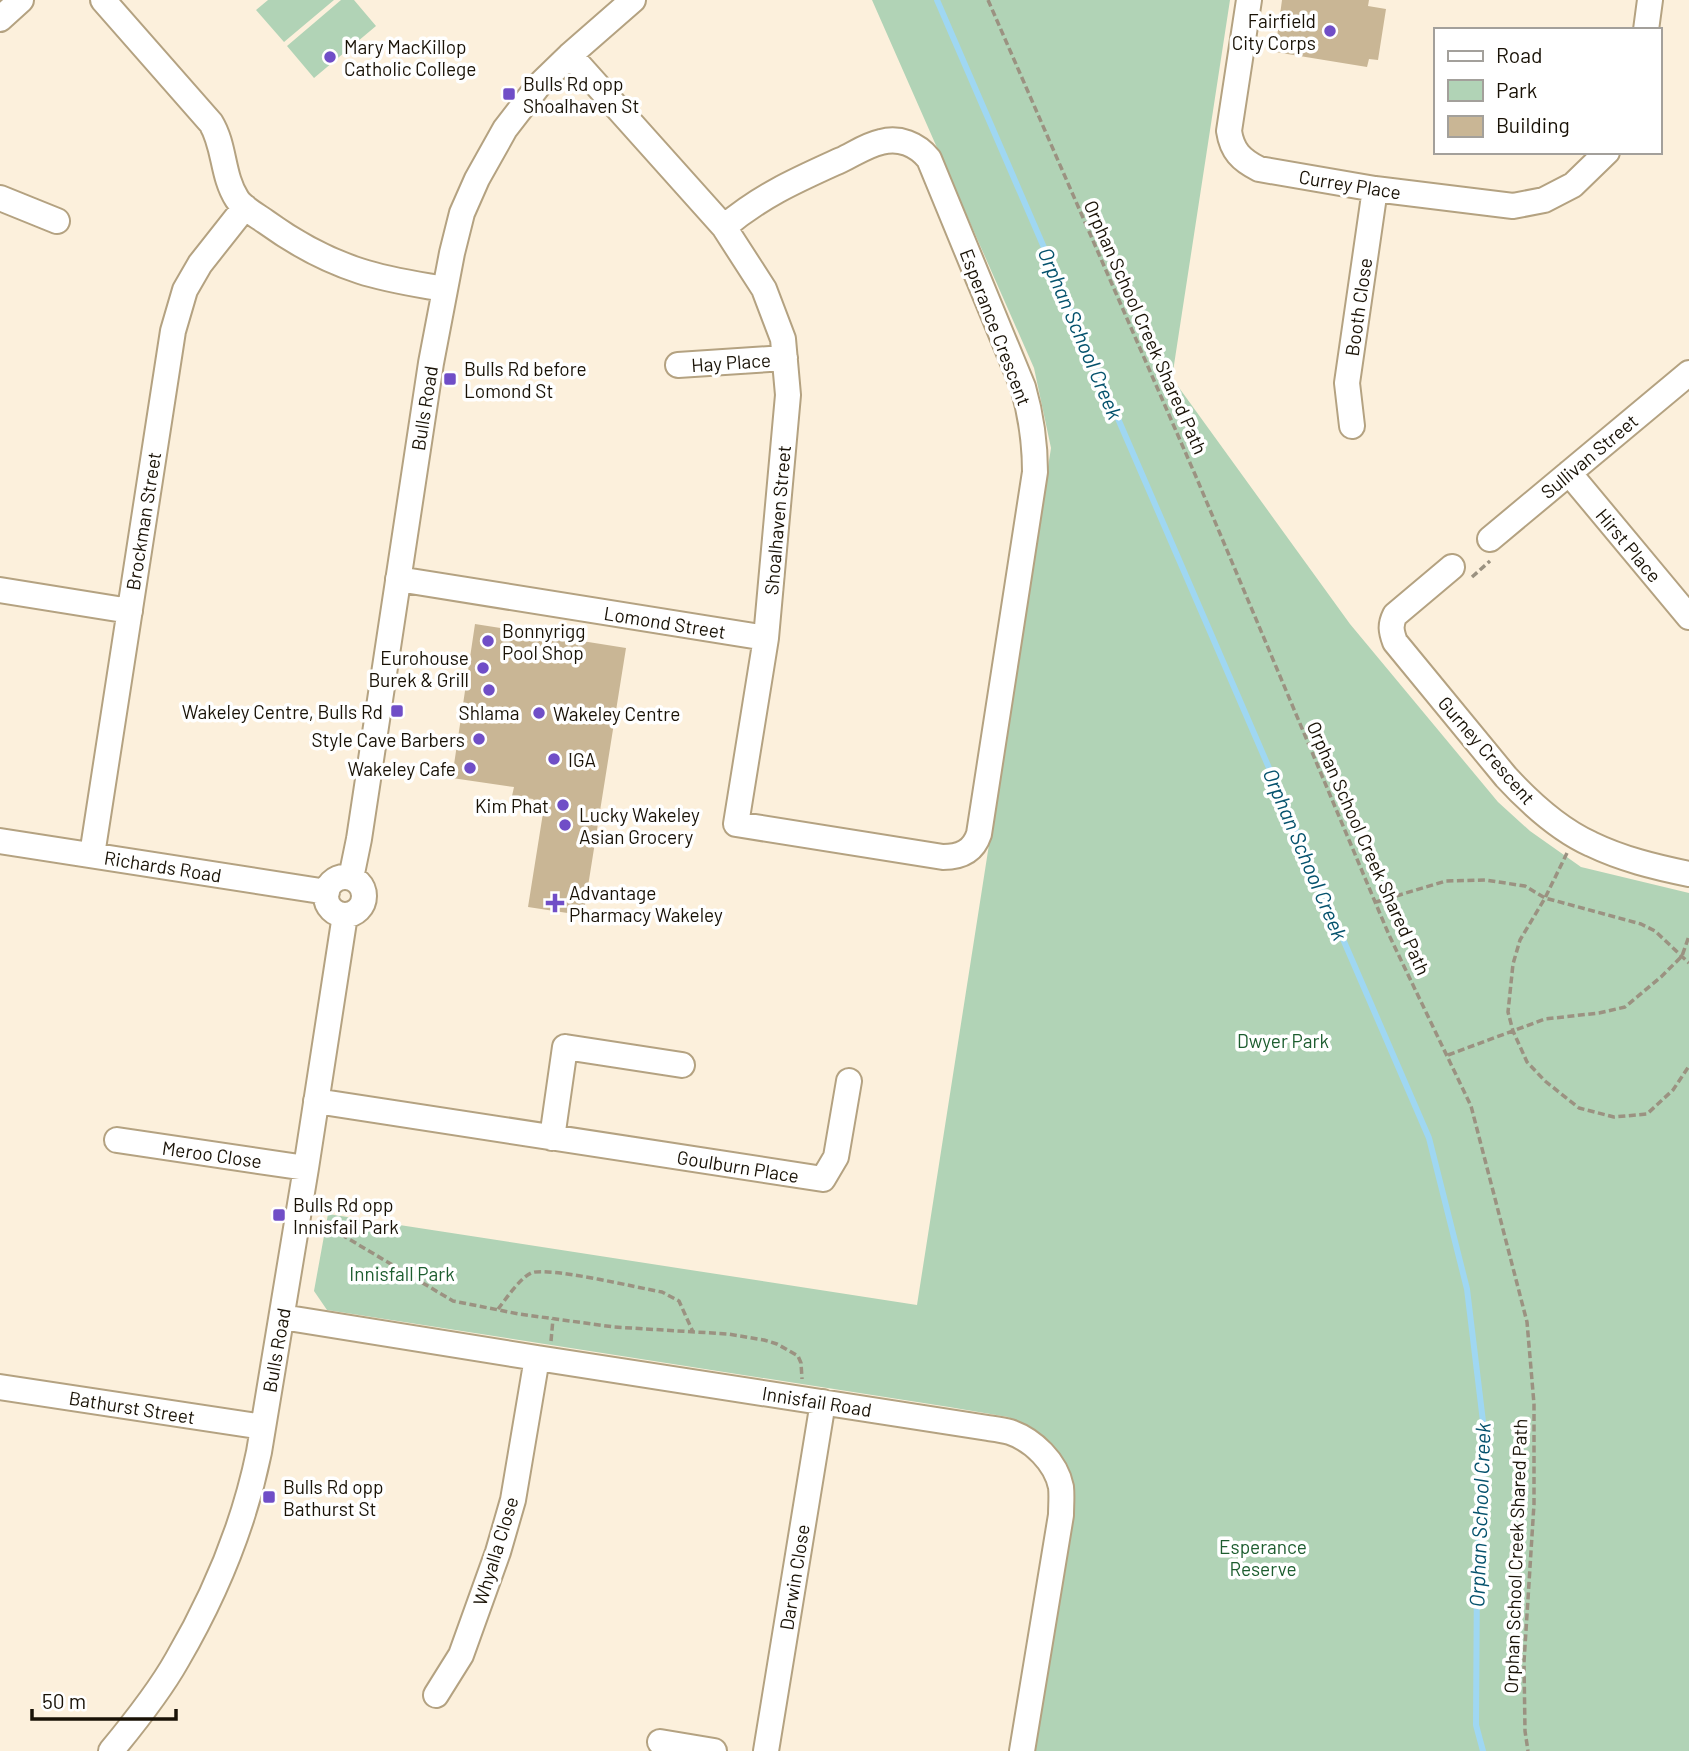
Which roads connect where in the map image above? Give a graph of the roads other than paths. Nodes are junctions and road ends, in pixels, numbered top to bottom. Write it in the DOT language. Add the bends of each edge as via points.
graph roads {
  1 [pos="21,0"];
  2 [pos="103,0"];
  3 [pos="633,0"];
  4 [pos="1249,0"];
  5 [pos="1650,0"];
  6 [pos="0,19"];
  7 [pos="1646,28"];
  8 [pos="569,55"];
  9 [pos="1605,154"];
  10 [pos="1375,189"];
  11 [pos="0,198"];
  12 [pos="245,208"];
  13 [pos="57,221"];
  14 [pos="724,227"];
  15 [pos="444,289"];
  16 [pos="785,358"];
  17 [pos="678,366"];
  18 [pos="1689,373"];
  19 [pos="1352,426"];
  20 [pos="1569,473"];
  21 [pos="1490,539"];
  22 [pos="1452,567"];
  23 [pos="398,579"];
  24 [pos="0,590"];
  25 [pos="130,611"];
  26 [pos="1689,617"];
  27 [pos="766,638"];
  28 [pos="0,841"];
  29 [pos="966,852"];
  30 [pos="92,855"];
  31 [pos="1689,874"];
  32 [pos="351,878"];
  33 [pos="327,892"];
  34 [pos="345,915"];
  35 [pos="682,1065"];
  36 [pos="849,1081"];
  37 [pos="316,1101"];
  38 [pos="552,1138"];
  39 [pos="117,1140"];
  40 [pos="306,1168"];
  41 [pos="282,1317"];
  42 [pos="537,1358"];
  43 [pos="0,1387"];
  44 [pos="812,1401"];
  45 [pos="263,1427"];
  46 [pos="436,1695"];
  47 [pos="660,1742"];
  48 [pos="111,1751"];
  49 [pos="714,1751"];
  50 [pos="766,1751"];
  51 [pos="1022,1751"];
  1 -- 6 [label="street"];
  2 -- 12 [label="street" via="211,123 229,181"];
  3 -- 8 [label="street, Bulls Road"];
  4 -- 10 [label="street, Currey Place" via="1229,131 1234,150 1259,169"];
  5 -- 7 [label="street"];
  8 -- 14 [label="street, Shoalhaven Street"];
  8 -- 15 [label="street, Bulls Road" via="505,129 477,178 462,213"];
  9 -- 10 [label="street, Currey Place" via="1573,185 1544,201 1514,206"];
  10 -- 19 [label="street, Booth Close" via="1347,383"];
  11 -- 13 [label="street"];
  12 -- 15 [label="street" via="288,238 342,265"];
  12 -- 25 [label="street, Brockman Street" via="200,264 177,314"];
  14 -- 16 [label="street, Shoalhaven Street" via="764,289 783,339"];
  14 -- 29 [label="street, Esperance Crescent" via="783,187 881,142 908,142 929,159 1016,366 1029,407 1035,472 979,835"];
  15 -- 23 [label="street, Bulls Road"];
  16 -- 17 [label="street, Hay Place"];
  16 -- 27 [label="street, Shoalhaven Street" via="788,395"];
  18 -- 20 [label="street, Sullivan Street"];
  20 -- 21 [label="street, Sullivan Street"];
  20 -- 26 [label="street, Hirst Place"];
  22 -- 31 [label="street, Gurney Crescent" via="1395,615 1391,622 1395,642 1537,807 1592,845"];
  23 -- 27 [label="street, Lomond Street"];
  23 -- 32 [label="street, Bulls Road"];
  24 -- 25 [label="street"];
  25 -- 30 [label="street, Brockman Street"];
  27 -- 29 [label="street, Shoalhaven Street" via="736,824 943,857"];
  28 -- 30 [label="street, Richards Road"];
  30 -- 33 [label="street, Richards Road"];
  32 -- 33 [label="street" via="333,881"];
  32 -- 34 [label="street" via="360,885 363,902 356,912"];
  33 -- 34 [label="street" via="330,908"];
  34 -- 37 [label="street, Bulls Road"];
  35 -- 38 [label="street" via="565,1046"];
  36 -- 38 [label="street, Goulburn Place" via="836,1157 823,1180"];
  37 -- 38 [label="street, Goulburn Place"];
  37 -- 40 [label="street, Bulls Road"];
  39 -- 40 [label="street, Meroo Close"];
  40 -- 41 [label="street, Bulls Road"];
  41 -- 42 [label="street, Innisfail Road"];
  41 -- 45 [label="street, Bulls Road"];
  42 -- 44 [label="street, Innisfail Road"];
  42 -- 46 [label="street, Whyalla Close" via="513,1500 498,1552 461,1655"];
  43 -- 45 [label="street, Bathurst Street"];
  44 -- 50 [label="street, Darwin Close"];
  44 -- 51 [label="street, Innisfail Road" via="1008,1431 1024,1438 1049,1461 1061,1487 1061,1515"];
  45 -- 48 [label="street, Bulls Road" via="253,1483 222,1572 176,1662"];
  47 -- 49 [label="street"];
}
